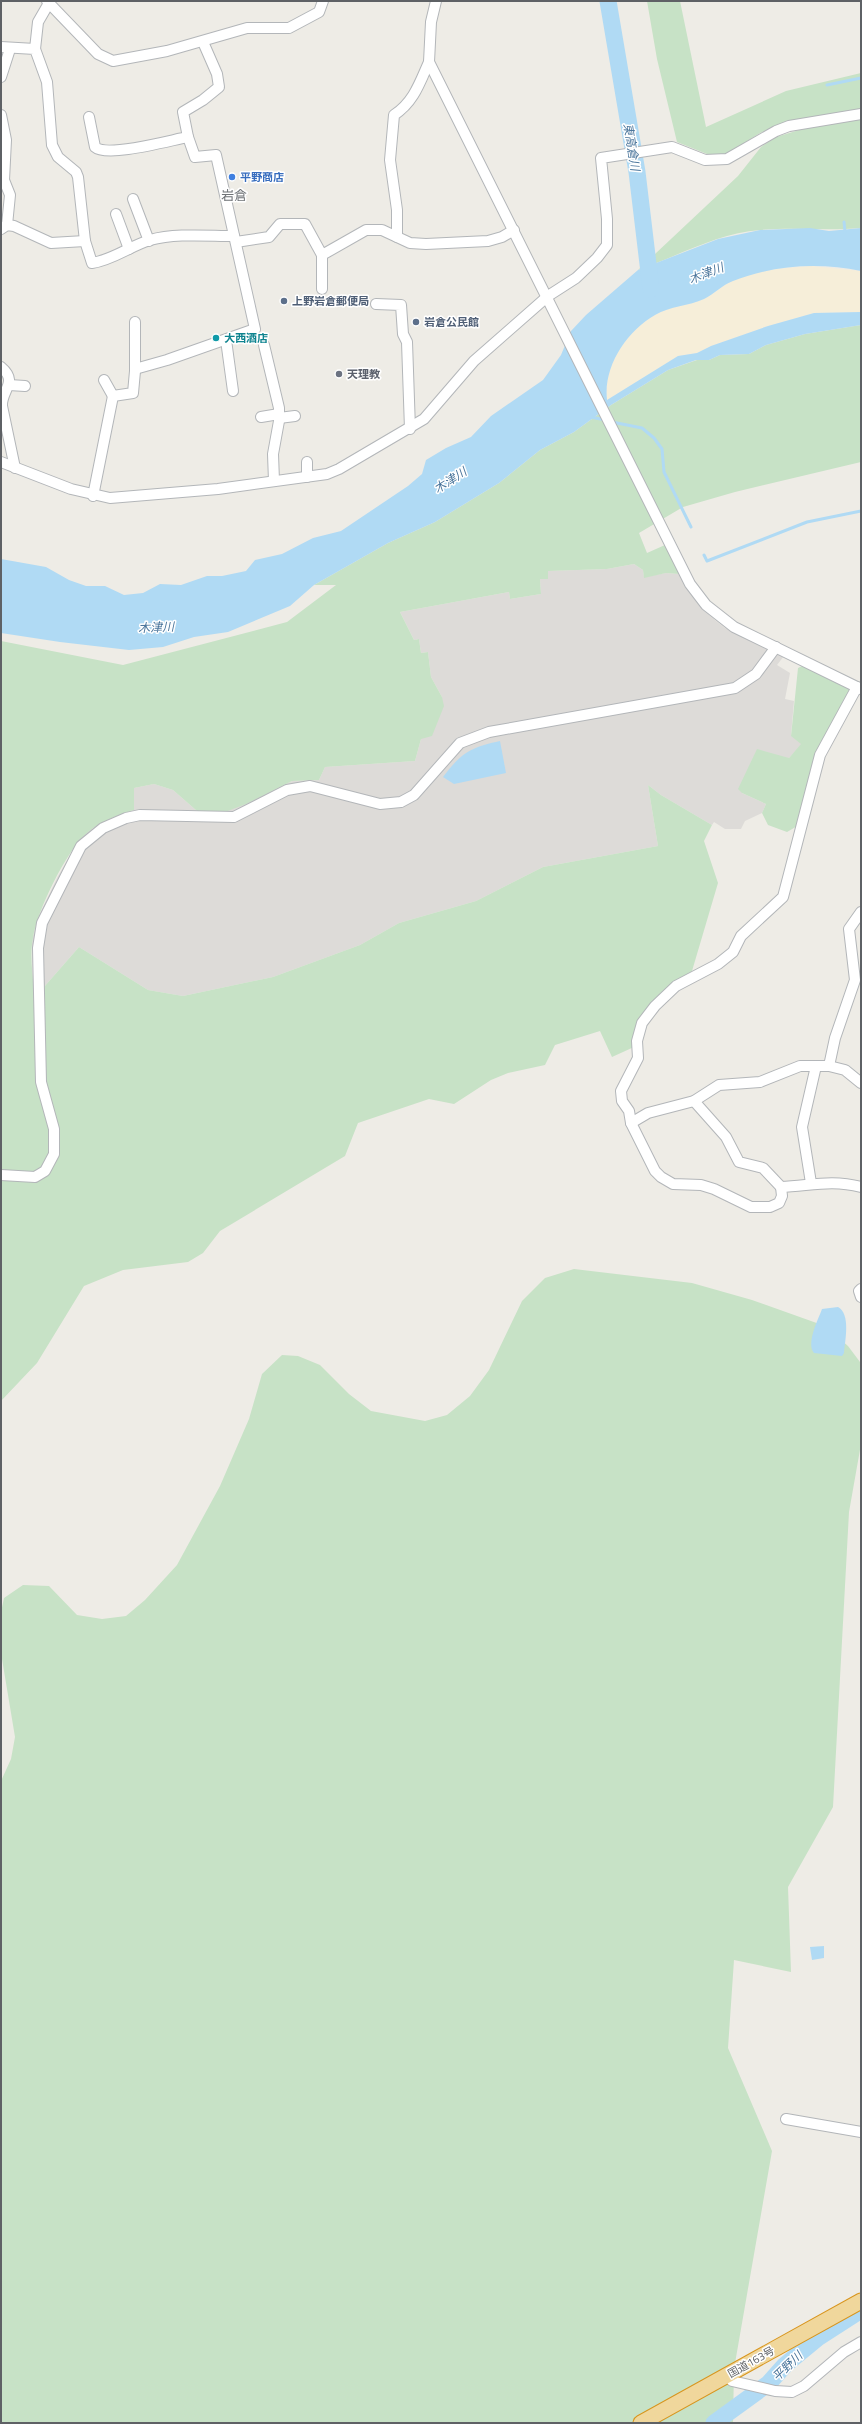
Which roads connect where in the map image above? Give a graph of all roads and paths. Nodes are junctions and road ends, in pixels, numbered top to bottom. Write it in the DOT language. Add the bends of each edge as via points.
graph roads {
  1 [pos="323,1"];
  2 [pos="436,1"];
  3 [pos="48,2"];
  4 [pos="203,42"];
  5 [pos="6,48"];
  6 [pos="35,49"];
  7 [pos="429,62"];
  8 [pos="1,77"];
  9 [pos="1,114"];
  10 [pos="861,114"];
  11 [pos="89,118"];
  12 [pos="188,136"];
  13 [pos="133,199"];
  14 [pos="116,214"];
  15 [pos="4,227"];
  16 [pos="514,230"];
  17 [pos="397,237"];
  18 [pos="235,239"];
  19 [pos="149,240"];
  20 [pos="85,241"];
  21 [pos="129,249"];
  22 [pos="322,255"];
  23 [pos="322,289"];
  24 [pos="549,298"];
  25 [pos="376,304"];
  26 [pos="135,322"];
  27 [pos="226,340"];
  28 [pos="264,345"];
  29 [pos="1,367"];
  30 [pos="135,369"];
  31 [pos="104,380"];
  32 [pos="10,385"];
  33 [pos="25,386"];
  34 [pos="233,391"];
  35 [pos="114,396"];
  36 [pos="279,416"];
  37 [pos="295,416"];
  38 [pos="261,417"];
  39 [pos="410,429"];
  40 [pos="1,462"];
  41 [pos="307,462"];
  42 [pos="15,468"];
  43 [pos="307,476"];
  44 [pos="274,481"];
  45 [pos="92,496"];
  46 [pos="776,647"];
  47 [pos="859,688"];
  48 [pos="861,912"];
  49 [pos="816,1066"];
  50 [pos="829,1066"];
  51 [pos="861,1083"];
  52 [pos="694,1101"];
  53 [pos="631,1123"];
  54 [pos="1,1175"];
  55 [pos="811,1183"];
  56 [pos="781,1187"];
  57 [pos="861,1187"];
  58 [pos="861,1289"];
  59 [pos="861,1297"];
  60 [pos="786,2119"];
  61 [pos="861,2132"];
  62 [pos="861,2301"];
  63 [pos="861,2342"];
  64 [pos="727,2375"];
  65 [pos="641,2423"];
  1 -- 4 [label="street" via="319,12 294,26 275,29 247,28"];
  2 -- 7 [label="street" via="430,30"];
  3 -- 4 [label="street" via="98,54 113,61"];
  3 -- 6 [label="street" via="38,22"];
  4 -- 12 [label="street" via="217,74 219,87 183,112"];
  5 -- 6 [label="street"];
  5 -- 8 [label="street"];
  6 -- 20 [label="street" via="47,82 52,145 58,158 76,172 78,177"];
  7 -- 16 [label="street"];
  7 -- 17 [label="street" via="412,100 394,115 390,160 397,210"];
  9 -- 15 [label="street" via="6,135 4,180 10,195"];
  10 -- 24 [label="street" via="790,126 727,159 705,160 672,147 601,158 607,245 576,278"];
  11 -- 12 [label="street" via="95,147 98,150 116,151"];
  12 -- 18 [label="street" via="195,157 216,155"];
  13 -- 19 [label="street"];
  14 -- 21 [label="street"];
  15 -- 20 [label="street" via="51,243"];
  16 -- 17 [label="street" via="502,237 475,242 421,244 410,243"];
  16 -- 24 [label="street"];
  17 -- 22 [label="street" via="382,230 366,230"];
  18 -- 19 [label="street" via="178,236"];
  18 -- 22 [label="street" via="269,237 280,224 300,222 308,226"];
  18 -- 27 [label="street" via="255,329"];
  19 -- 21 [label="street"];
  20 -- 21 [label="street" via="92,263 105,261"];
  22 -- 23 [label="street"];
  24 -- 39 [label="street" via="474,361 434,410"];
  24 -- 46 [label="street" via="697,595 734,627"];
  25 -- 39 [label="street" via="400,305 403,334 407,342"];
  26 -- 30 [label="street"];
  27 -- 30 [label="street"];
  27 -- 34 [label="street"];
  28 -- 36 [label="street"];
  29 -- 32 [label="street" via="8,375"];
  30 -- 35 [label="street" via="133,393"];
  31 -- 35 [label="street"];
  32 -- 33 [label="street"];
  32 -- 42 [label="street" via="3,397 2,406"];
  35 -- 45 [label="street"];
  36 -- 37 [label="street"];
  36 -- 38 [label="street"];
  36 -- 44 [label="street" via="273,454"];
  39 -- 43 [label="street" via="339,469 327,474"];
  40 -- 42 [label="street"];
  41 -- 43 [label="street"];
  42 -- 45 [label="street"];
  43 -- 44 [label="street"];
  44 -- 45 [label="street" via="123,498"];
  46 -- 47 [label="street"];
  46 -- 54 [label="street" via="756,674 735,688 467,738 451,750 414,795 401,802 380,804 310,786 286,790 234,818 140,815 126,818 96,832 78,850 47,909 39,937 41,1082 54,1129 54,1154 45,1171 35,1177"];
  47 -- 53 [label="street" via="820,755 783,897 741,936 733,952 718,964 676,986 642,1023 637,1041 638,1058 621,1091 622,1101 629,1111"];
  48 -- 50 [label="street" via="849,929 855,980"];
  49 -- 50 [label="street"];
  49 -- 52 [label="street" via="800,1066 760,1082 719,1085"];
  49 -- 55 [label="street" via="802,1127"];
  50 -- 51 [label="street" via="845,1070"];
  52 -- 53 [label="street" via="648,1113"];
  52 -- 56 [label="street" via="726,1137 739,1162 763,1168"];
  53 -- 56 [label="street" via="654,1172 673,1184 701,1185 756,1208 779,1203 782,1196"];
  55 -- 56 [label="street"];
  55 -- 57 [label="street" via="843,1182"];
  58 -- 59 [label="street"];
  60 -- 61 [label="street"];
  62 -- 64 [label="highway, 国道163号"];
  63 -- 64 [label="street" via="844,2352 797,2390 786,2393 732,2381"];
  64 -- 65 [label="highway, 国道163号"];
}
